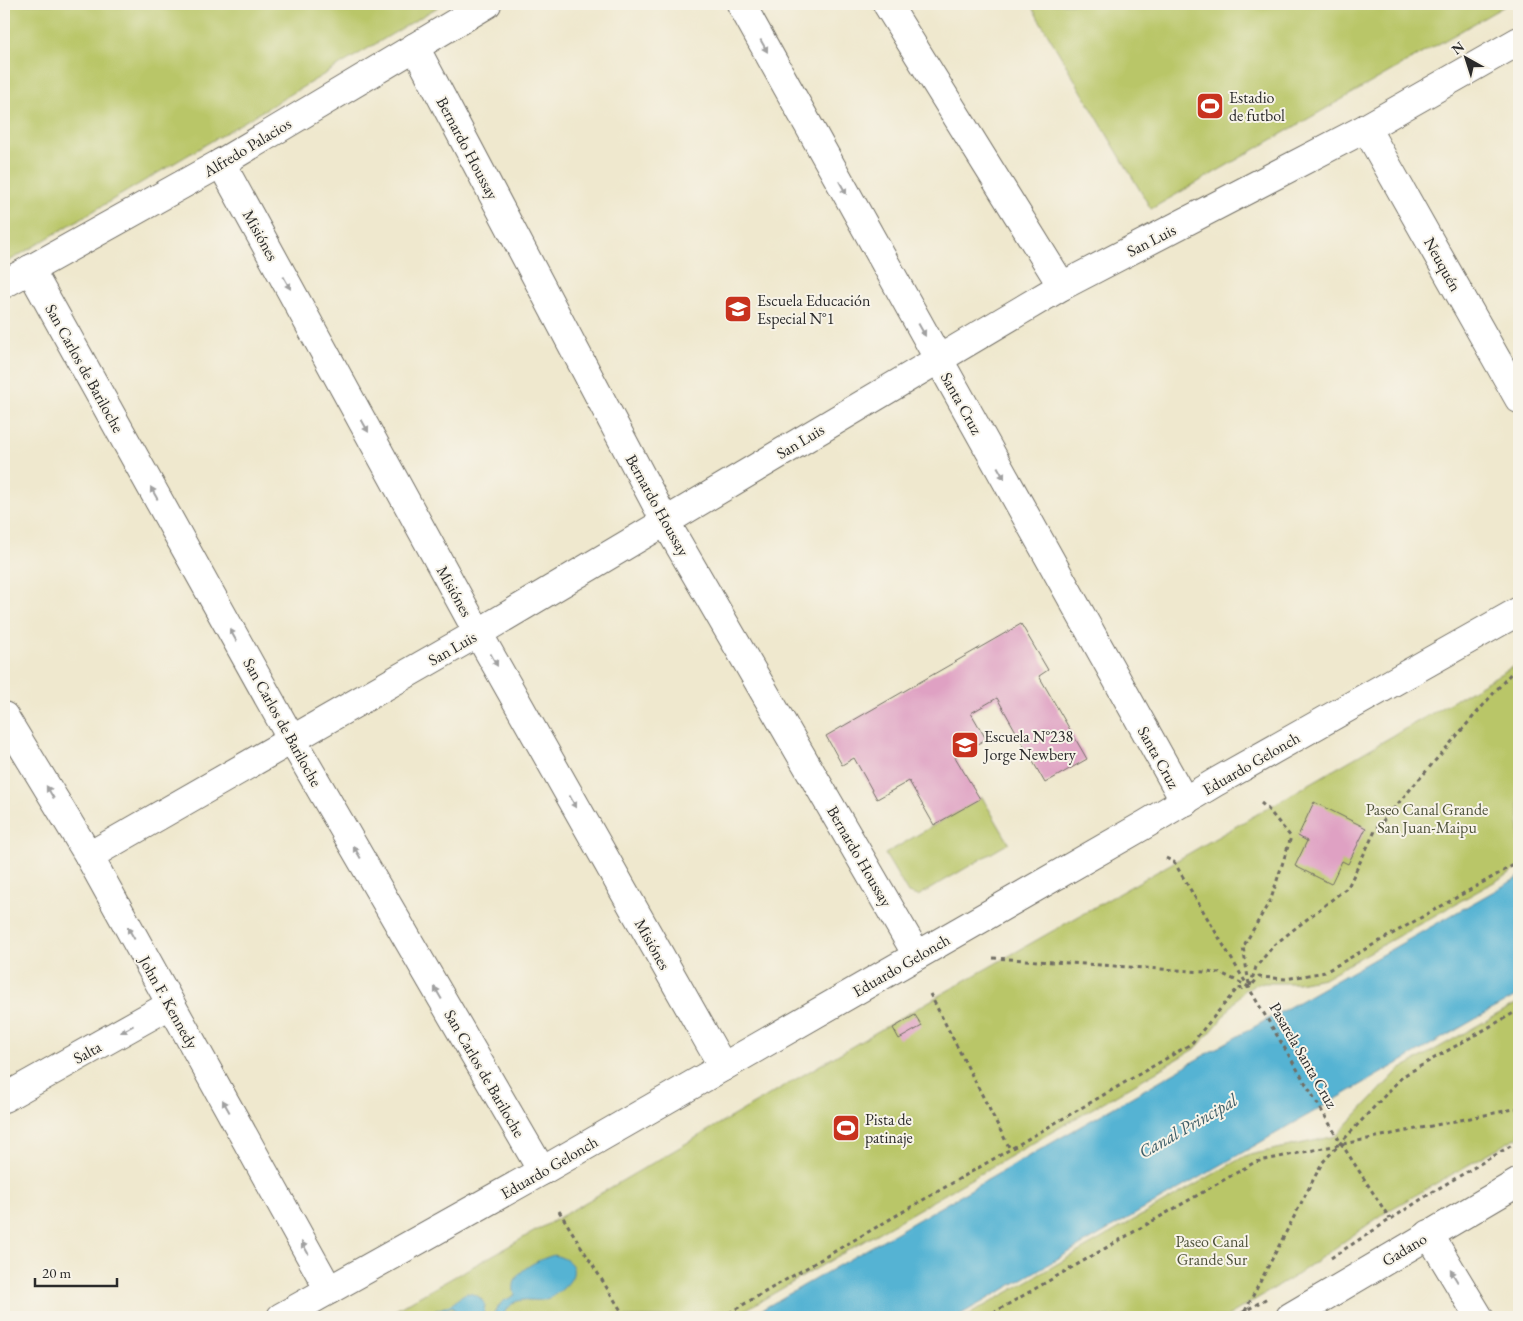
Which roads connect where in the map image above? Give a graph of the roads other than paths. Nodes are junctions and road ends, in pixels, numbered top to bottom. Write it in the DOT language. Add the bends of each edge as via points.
graph roads {
  1 [pos="487,4"];
  2 [pos="741,4"];
  3 [pos="887,4"];
  4 [pos="1519,41"];
  5 [pos="415,47"];
  6 [pos="1366,128"];
  7 [pos="222,164"];
  8 [pos="30,269"];
  9 [pos="4,284"];
  10 [pos="1062,286"];
  11 [pos="938,360"];
  12 [pos="1519,399"];
  13 [pos="666,521"];
  14 [pos="1519,611"];
  15 [pos="478,633"];
  16 [pos="4,716"];
  17 [pos="292,740"];
  18 [pos="1184,802"];
  19 [pos="89,856"];
  20 [pos="917,955"];
  21 [pos="170,1005"];
  22 [pos="724,1067"];
  23 [pos="4,1098"];
  24 [pos="542,1171"];
  25 [pos="1519,1182"];
  26 [pos="1429,1234"];
  27 [pos="328,1290"];
  28 [pos="281,1317"];
  29 [pos="1290,1317"];
  30 [pos="1478,1317"];
  1 -- 5 [label="street, Alfredo Palacios"];
  2 -- 11 [label="street, Santa Cruz, one-way"];
  3 -- 10 [label="street"];
  4 -- 6 [label="street, San Luis"];
  5 -- 7 [label="street, Alfredo Palacios"];
  5 -- 13 [label="street, Bernardo Houssay"];
  6 -- 10 [label="street, San Luis"];
  6 -- 12 [label="street, Neuquén"];
  7 -- 8 [label="street, Alfredo Palacios"];
  7 -- 15 [label="street, Misiónes, one-way"];
  8 -- 9 [label="street, Alfredo Palacios"];
  17 -- 8 [label="street, San Carlos de Bariloche, one-way"];
  10 -- 11 [label="street, San Luis"];
  11 -- 13 [label="street, San Luis"];
  11 -- 18 [label="street, Santa Cruz, one-way"];
  13 -- 15 [label="street, San Luis"];
  13 -- 20 [label="street, Bernardo Houssay"];
  14 -- 18 [label="street, Eduardo Gelonch"];
  15 -- 17 [label="street, San Luis"];
  15 -- 22 [label="street, Misiónes, one-way"];
  19 -- 16 [label="street, John F. Kennedy, one-way"];
  17 -- 19 [label="street, San Luis"];
  24 -- 17 [label="street, San Carlos de Bariloche, one-way"];
  18 -- 20 [label="street, Eduardo Gelonch"];
  21 -- 19 [label="street, John F. Kennedy, one-way"];
  20 -- 22 [label="street, Eduardo Gelonch"];
  21 -- 23 [label="street, Salta, one-way"];
  27 -- 21 [label="street, John F. Kennedy, one-way"];
  22 -- 24 [label="street, Eduardo Gelonch"];
  24 -- 27 [label="street, Eduardo Gelonch"];
  25 -- 26 [label="street, Gadano"];
  26 -- 29 [label="street, Gadano"];
  30 -- 26 [label="street, one-way"];
  27 -- 28 [label="street, Eduardo Gelonch"];
}
